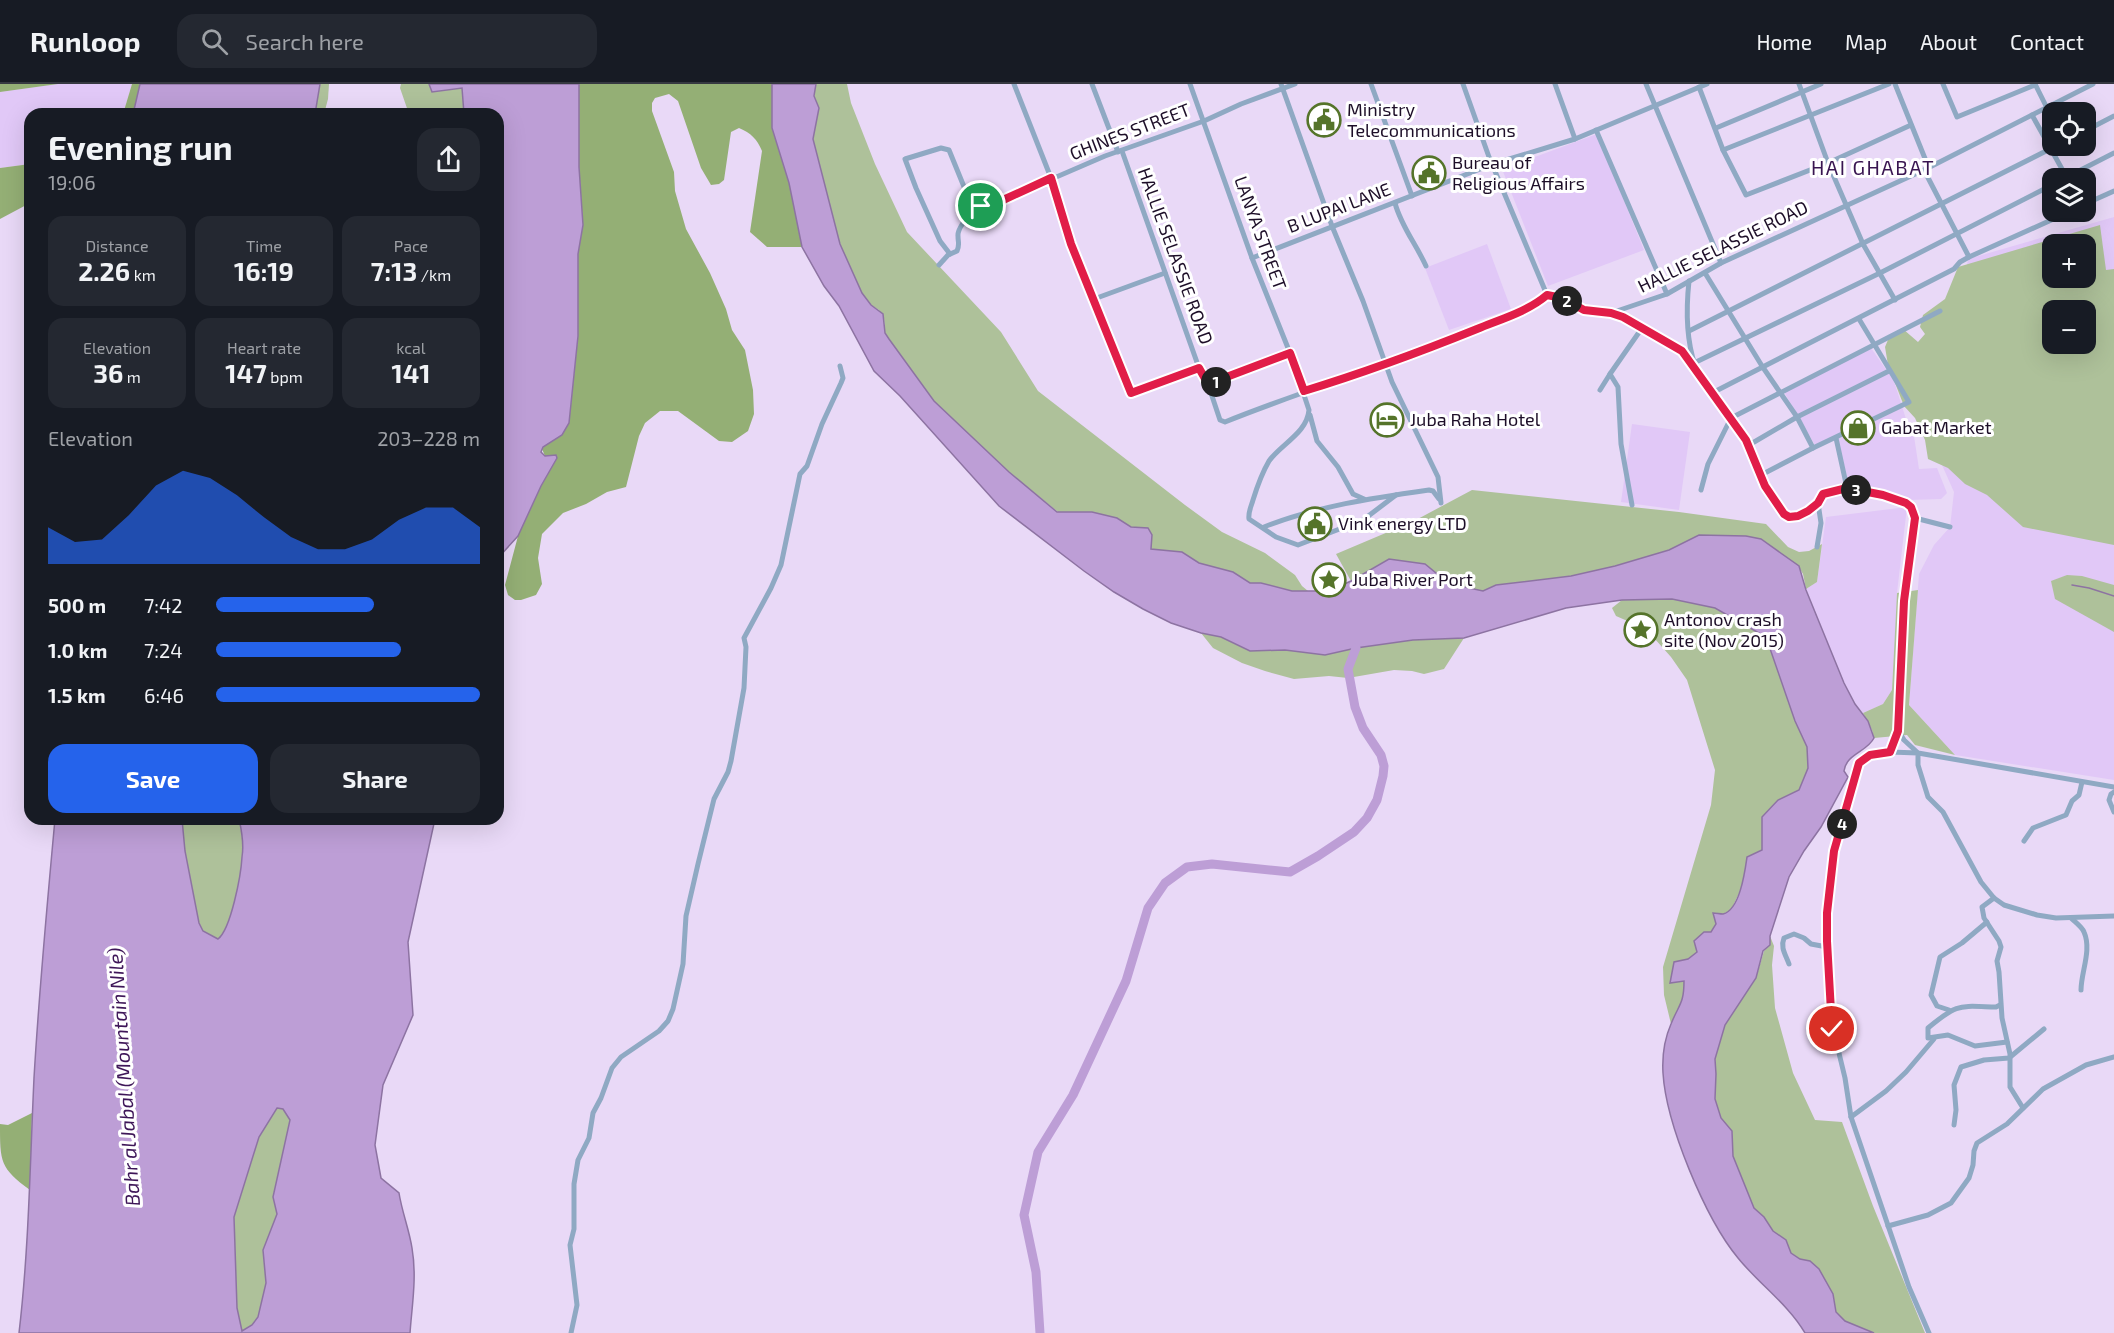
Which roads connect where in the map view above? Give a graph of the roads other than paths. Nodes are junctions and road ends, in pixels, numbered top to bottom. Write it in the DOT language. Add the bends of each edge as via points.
graph roads {
  1 [pos="1014,84"];
  2 [pos="1092,84"];
  3 [pos="1190,84"];
  4 [pos="1295,84"];
  5 [pos="1371,84"];
  6 [pos="1463,84"];
  7 [pos="1555,84"];
  8 [pos="1646,84"];
  9 [pos="1707,84"];
  10 [pos="1798,84"];
  11 [pos="1821,84"];
  12 [pos="1889,84"];
  13 [pos="1894,84"];
  14 [pos="1943,84"];
  15 [pos="2035,84"];
  16 [pos="2093,84"];
  17 [pos="1282,86"];
  18 [pos="1699,88"];
  19 [pos="1802,92"];
  20 [pos="2044,102"];
  21 [pos="2058,102"];
  22 [pos="1655,106"];
  23 [pos="2042,110"];
  24 [pos="2032,115"];
  25 [pos="2114,116"];
  26 [pos="1810,117"];
  27 [pos="1204,120"];
  28 [pos="1911,125"];
  29 [pos="2096,125"];
  30 [pos="1716,128"];
  31 [pos="1596,130"];
  32 [pos="2042,130"];
  33 [pos="1575,139"];
  34 [pos="1724,150"];
  35 [pos="1120,151"];
  36 [pos="2042,153"];
  37 [pos="2114,153"];
  38 [pos="1827,163"];
  39 [pos="1493,164"];
  40 [pos="1926,168"];
  41 [pos="2085,168"];
  42 [pos="1051,178"];
  43 [pos="2042,190"];
  44 [pos="2114,191"];
  45 [pos="1412,196"];
  46 [pos="2096,199"];
  47 [pos="1395,203"];
  48 [pos="1846,205"];
  49 [pos="1941,205"];
  50 [pos="977,207"];
  51 [pos="2047,222"];
  52 [pos="1332,226"];
  53 [pos="1956,234"];
  54 [pos="1863,244"];
  55 [pos="950,254"];
  56 [pos="1969,257"];
  57 [pos="1252,258"];
  58 [pos="1721,263"];
  59 [pos="939,265"];
  60 [pos="1426,266"];
  61 [pos="1165,273"];
  62 [pos="1705,273"];
  63 [pos="1880,273"];
  64 [pos="1689,281"];
  65 [pos="1667,294"];
  66 [pos="1547,295"];
  67 [pos="1094,299"];
  68 [pos="1895,300"];
  69 [pos="1940,310"];
  70 [pos="1729,311"];
  71 [pos="1611,313"];
  72 [pos="1859,319"];
  73 [pos="1642,328"];
  74 [pos="1689,331"];
  75 [pos="1745,339"];
  76 [pos="1874,345"];
  77 [pos="1290,353"];
  78 [pos="1694,363"];
  79 [pos="1386,364"];
  80 [pos="840,366"];
  81 [pos="1762,366"];
  82 [pos="1199,368"];
  83 [pos="1889,371"];
  84 [pos="1610,374"];
  85 [pos="1702,380"];
  86 [pos="1208,384"];
  87 [pos="1600,390"];
  88 [pos="1304,391"];
  89 [pos="1781,392"];
  90 [pos="1712,393"];
  91 [pos="1309,413"];
  92 [pos="1797,417"];
  93 [pos="1731,418"];
  94 [pos="1836,438"];
  95 [pos="1749,445"];
  96 [pos="1812,448"];
  97 [pos="1761,475"];
  98 [pos="1847,488"];
  99 [pos="1701,490"];
  100 [pos="1396,495"];
  101 [pos="1366,499"];
  102 [pos="1818,503"];
  103 [pos="1632,505"];
  104 [pos="1915,518"];
  105 [pos="1264,527"];
  106 [pos="1950,527"];
  107 [pos="1817,547"];
  108 [pos="1898,731"];
  109 [pos="1890,752"];
  110 [pos="1918,753"];
  111 [pos="2082,782"];
  112 [pos="2114,787"];
  113 [pos="2114,792"];
  114 [pos="2114,812"];
  115 [pos="2024,841"];
  116 [pos="1994,898"];
  117 [pos="2114,916"];
  118 [pos="2071,918"];
  119 [pos="1987,922"];
  120 [pos="1827,947"];
  121 [pos="1789,964"];
  122 [pos="2081,990"];
  123 [pos="2000,1005"];
  124 [pos="1949,1010"];
  125 [pos="2044,1029"];
  126 [pos="1934,1039"];
  127 [pos="2007,1042"];
  128 [pos="2114,1057"];
  129 [pos="2009,1058"];
  130 [pos="2023,1108"];
  131 [pos="1851,1117"];
  132 [pos="1954,1125"];
  133 [pos="1888,1226"];
  134 [pos="571,1333"];
  135 [pos="1929,1333"];
  1 -- 42 [label="street"];
  2 -- 35 [label="street, HALLIE SELASSIE ROAD"];
  3 -- 27 [label="street, LANYA STREET"];
  4 -- 17 [label="street, GHINES STREET"];
  5 -- 45 [label="street"];
  6 -- 39 [label="street"];
  7 -- 33 [label="street"];
  8 -- 22 [label="street"];
  9 -- 18 [label="street, B LUPAI LANE"];
  10 -- 19 [label="street"];
  11 -- 19 [label="street"];
  12 -- 26 [label="street"];
  13 -- 28 [label="street"];
  14 -- 15 [label="street" via="1957,117"];
  15 -- 20 [label="street"];
  16 -- 21 [label="street, HALLIE SELASSIE ROAD"];
  17 -- 27 [label="street, GHINES STREET"];
  17 -- 52 [label="street"];
  18 -- 22 [label="street, B LUPAI LANE"];
  18 -- 30 [label="street"];
  19 -- 26 [label="street"];
  19 -- 30 [label="street"];
  22 -- 31 [label="street, B LUPAI LANE"];
  22 -- 58 [label="street"];
  23 -- 24 [label="street, HALLIE SELASSIE ROAD"];
  24 -- 32 [label="street"];
  24 -- 40 [label="street, HALLIE SELASSIE ROAD"];
  25 -- 29 [label="street"];
  26 -- 34 [label="street"];
  26 -- 38 [label="street"];
  27 -- 35 [label="street, GHINES STREET"];
  27 -- 57 [label="street, LANYA STREET"];
  28 -- 38 [label="street"];
  28 -- 40 [label="street"];
  30 -- 34 [label="street"];
  31 -- 33 [label="street, B LUPAI LANE"];
  31 -- 65 [label="street"];
  33 -- 39 [label="street, B LUPAI LANE"];
  34 -- 38 [label="street" via="1746,195"];
  35 -- 42 [label="street, GHINES STREET"];
  35 -- 61 [label="street, HALLIE SELASSIE ROAD"];
  36 -- 49 [label="street"];
  37 -- 41 [label="street"];
  38 -- 48 [label="street"];
  39 -- 45 [label="street, B LUPAI LANE"];
  39 -- 66 [label="street"];
  40 -- 48 [label="street, HALLIE SELASSIE ROAD"];
  40 -- 49 [label="street"];
  42 -- 50 [label="street, GHINES STREET"];
  42 -- 67 [label="street" via="1071,244"];
  43 -- 53 [label="street"];
  44 -- 46 [label="street"];
  45 -- 47 [label="street, B LUPAI LANE"];
  47 -- 52 [label="street, B LUPAI LANE"];
  47 -- 60 [label="street" via="1400,220"];
  48 -- 54 [label="street"];
  48 -- 58 [label="street, HALLIE SELASSIE ROAD"];
  49 -- 53 [label="street"];
  49 -- 54 [label="street"];
  50 -- 55 [label="street" via="960,228 958,249"];
  50 -- 55 [label="street" via="969,199 949,150 941,148 905,159 940,241"];
  51 -- 56 [label="street"];
  52 -- 57 [label="street, B LUPAI LANE"];
  52 -- 79 [label="street"];
  53 -- 56 [label="street"];
  53 -- 63 [label="street"];
  54 -- 63 [label="street"];
  54 -- 70 [label="street"];
  55 -- 59 [label="street"];
  56 -- 68 [label="street"];
  57 -- 77 [label="street, LANYA STREET"];
  58 -- 62 [label="street, HALLIE SELASSIE ROAD"];
  61 -- 67 [label="street"];
  61 -- 82 [label="street, HALLIE SELASSIE ROAD"];
  62 -- 64 [label="street, HALLIE SELASSIE ROAD"];
  62 -- 70 [label="street"];
  63 -- 68 [label="street"];
  63 -- 75 [label="street"];
  64 -- 65 [label="street, HALLIE SELASSIE ROAD"];
  64 -- 74 [label="street"];
  65 -- 71 [label="street, HALLIE SELASSIE ROAD"];
  66 -- 71 [label="street, HALLIE SELASSIE ROAD" via="1584,310"];
  66 -- 79 [label="street, HALLIE SELASSIE ROAD" via="1534,306"];
  67 -- 82 [label="street" via="1131,393"];
  68 -- 72 [label="street"];
  69 -- 76 [label="street"];
  70 -- 74 [label="street"];
  70 -- 75 [label="street"];
  71 -- 73 [label="street"];
  72 -- 76 [label="street"];
  72 -- 81 [label="street"];
  73 -- 84 [label="street"];
  73 -- 85 [label="street" via="1682,351"];
  74 -- 78 [label="street"];
  75 -- 78 [label="street"];
  75 -- 81 [label="street"];
  76 -- 83 [label="street"];
  76 -- 89 [label="street"];
  77 -- 86 [label="street"];
  77 -- 88 [label="street, LANYA STREET"];
  78 -- 85 [label="street"];
  79 -- 88 [label="street, HALLIE SELASSIE ROAD"];
  79 -- 100 [label="street" via="1438,477 1441,503 1433,491"];
  80 -- 134 [label="street" via="843,378 807,466 800,474 781,566 744,638 744,688 731,761 714,799 698,864 673,1009 659,1031 621,1057 612,1068 593,1113 590,1138 578,1160 570,1245 577,1305"];
  81 -- 89 [label="street"];
  81 -- 90 [label="street"];
  82 -- 86 [label="street, HALLIE SELASSIE ROAD"];
  83 -- 92 [label="street"];
  83 -- 94 [label="street" via="1909,402"];
  84 -- 87 [label="street"];
  84 -- 103 [label="street" via="1618,387 1621,444"];
  85 -- 90 [label="street"];
  86 -- 88 [label="street, HALLIE SELASSIE ROAD" via="1220,418 1226,422"];
  88 -- 91 [label="street, LANYA STREET"];
  89 -- 92 [label="street"];
  89 -- 93 [label="street"];
  90 -- 93 [label="street"];
  91 -- 101 [label="street, LANYA STREET" via="1317,441 1353,494"];
  91 -- 105 [label="street" via="1300,429 1270,460 1260,479 1248,514 1251,521"];
  92 -- 95 [label="street"];
  92 -- 96 [label="street"];
  93 -- 95 [label="street"];
  93 -- 99 [label="street" via="1708,464"];
  94 -- 96 [label="street"];
  94 -- 98 [label="street"];
  95 -- 97 [label="street"];
  96 -- 97 [label="street"];
  97 -- 102 [label="street" via="1778,508 1789,517 1798,516"];
  98 -- 102 [label="street" via="1823,494"];
  98 -- 104 [label="street" via="1906,503"];
  100 -- 101 [label="street"];
  100 -- 105 [label="street" via="1363,520 1298,545 1276,537"];
  101 -- 105 [label="street" via="1291,516"];
  102 -- 107 [label="street" via="1821,523"];
  104 -- 106 [label="street"];
  104 -- 108 [label="street" via="1904,601"];
  108 -- 109 [label="street"];
  108 -- 110 [label="street"];
  109 -- 110 [label="street"];
  109 -- 120 [label="street" via="1863,758 1854,777 1834,851"];
  110 -- 111 [label="street"];
  110 -- 116 [label="street" via="1928,797 1942,812"];
  111 -- 112 [label="street"];
  111 -- 115 [label="street" via="2066,815 2033,828"];
  113 -- 114 [label="street" via="2109,800"];
  116 -- 118 [label="street" via="2037,915"];
  116 -- 119 [label="street" via="1982,907"];
  117 -- 118 [label="street"];
  118 -- 122 [label="street" via="2084,932 2087,954"];
  119 -- 123 [label="street" via="2001,947 1997,961"];
  119 -- 124 [label="street" via="1940,957 1931,995 1937,1006"];
  120 -- 121 [label="street" via="1811,944 1794,934 1784,938 1783,953"];
  120 -- 131 [label="street" via="1830,1016"];
  123 -- 124 [label="street"];
  123 -- 127 [label="street"];
  124 -- 126 [label="street" via="1928,1028 1928,1038"];
  125 -- 129 [label="street"];
  126 -- 127 [label="street" via="1948,1035 1975,1046"];
  126 -- 131 [label="street" via="1893,1085"];
  127 -- 129 [label="street"];
  128 -- 130 [label="street" via="2086,1065 2043,1089"];
  129 -- 130 [label="street" via="2010,1087"];
  129 -- 132 [label="street" via="1961,1067 1954,1085"];
  130 -- 133 [label="street" via="1994,1134 1977,1143 1969,1178 1951,1203 1928,1215"];
  131 -- 133 [label="street"];
  133 -- 135 [label="street"];
}
